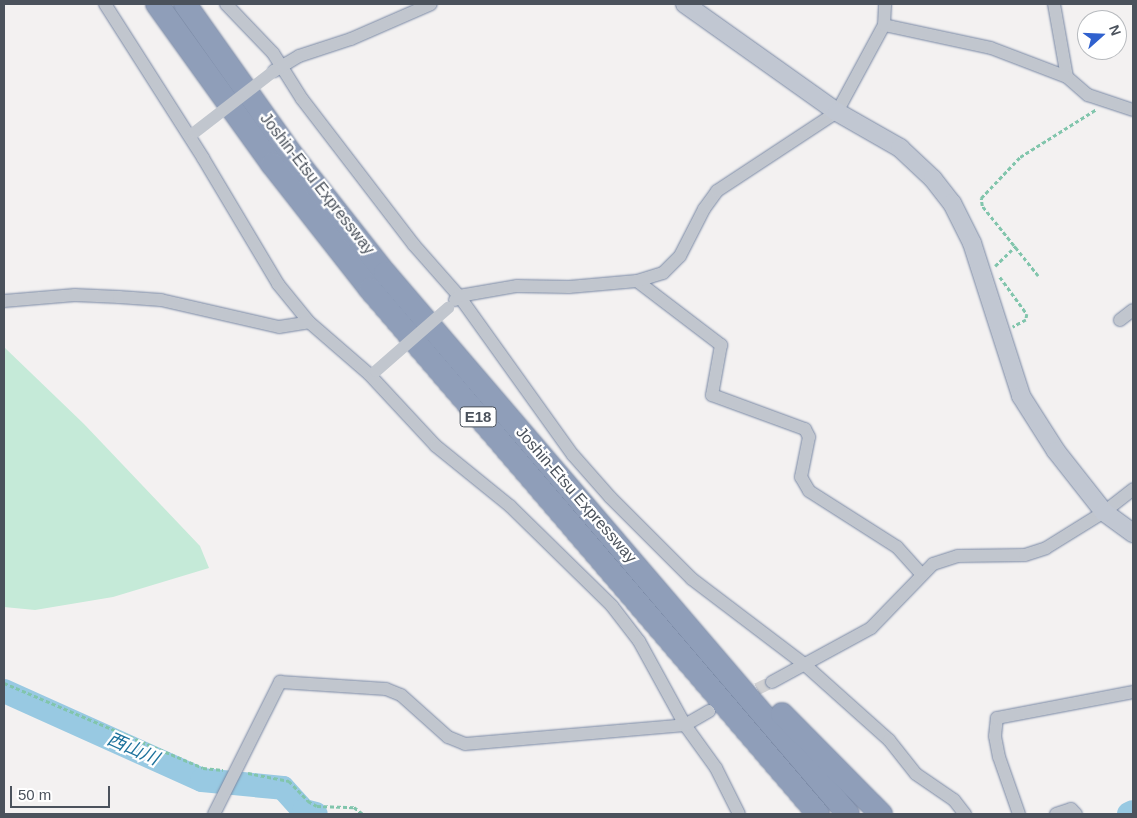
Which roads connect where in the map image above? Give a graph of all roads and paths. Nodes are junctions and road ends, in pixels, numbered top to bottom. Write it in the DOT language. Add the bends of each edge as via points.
graph roads {
  1 [pos="105,4"];
  2 [pos="158,4"];
  3 [pos="185,4"];
  4 [pos="226,4"];
  5 [pos="431,4"];
  6 [pos="684,4"];
  7 [pos="885,4"];
  8 [pos="1054,4"];
  9 [pos="884,25"];
  10 [pos="277,70"];
  11 [pos="1067,77"];
  12 [pos="1110,104"];
  13 [pos="1133,110"];
  14 [pos="836,112"];
  15 [pos="191,134"];
  16 [pos="1016,246"];
  17 [pos="1038,276"];
  18 [pos="637,281"];
  19 [pos="459,296"];
  20 [pos="4,301"];
  21 [pos="1133,310"];
  22 [pos="1120,320"];
  23 [pos="309,322"];
  24 [pos="1000,333"];
  25 [pos="372,373"];
  26 [pos="1133,489"];
  27 [pos="1104,512"];
  28 [pos="1133,533"];
  29 [pos="623,549"];
  30 [pos="921,574"];
  31 [pos="686,660"];
  32 [pos="804,664"];
  33 [pos="772,682"];
  34 [pos="4,683"];
  35 [pos="1133,692"];
  36 [pos="709,711"];
  37 [pos="685,725"];
  38 [pos="236,771"];
  39 [pos="214,814"];
  40 [pos="363,814"];
  41 [pos="739,814"];
  42 [pos="806,814"];
  43 [pos="818,814"];
  44 [pos="848,814"];
  45 [pos="881,814"];
  46 [pos="964,814"];
  47 [pos="1019,814"];
  48 [pos="1056,814"];
  49 [pos="1076,814"];
  1 -- 15 [label="street"];
  2 -- 31 [label="highway, Joshin-Etsu Expressway / E18" via="240,120 370,289"];
  3 -- 29 [label="highway, Joshin-Etsu Expressway / E18" via="339,215 443,342"];
  4 -- 10 [label="street" via="272,53"];
  5 -- 10 [label="street" via="351,39 298,56"];
  6 -- 14 [label="street"];
  7 -- 9 [label="street"];
  8 -- 11 [label="street"];
  9 -- 11 [label="street" via="992,48"];
  9 -- 14 [label="street"];
  10 -- 15 [label="street, bridge"];
  10 -- 19 [label="street" via="414,245"];
  11 -- 12 [label="street" via="1088,95"];
  12 -- 13 [label="street"];
  12 -- 16 [label="path" via="1039,144 985,191 982,206"];
  14 -- 18 [label="street" via="724,185 704,209 680,256 663,273"];
  14 -- 24 [label="street" via="900,148 952,203 972,243"];
  15 -- 23 [label="street" via="278,284"];
  16 -- 17 [label="path"];
  16 -- 24 [label="path" via="992,268 1027,314 1026,320"];
  18 -- 19 [label="street" via="569,288 516,286"];
  18 -- 30 [label="street" via="722,345 712,395 805,429 810,437 801,477 810,491 897,547"];
  19 -- 25 [label="street, bridge"];
  19 -- 32 [label="street" via="573,455 610,497 692,579"];
  20 -- 23 [label="street" via="75,295 120,296 161,300 279,327"];
  21 -- 22 [label="street"];
  23 -- 25 [label="street"];
  24 -- 27 [label="street" via="1021,396 1056,451"];
  25 -- 37 [label="street" via="436,446 510,506 612,606 639,641"];
  26 -- 27 [label="street"];
  27 -- 28 [label="street"];
  27 -- 30 [label="street" via="1046,548 943,559"];
  29 -- 44 [label="highway, Joshin-Etsu Expressway / E18"];
  29 -- 45 [label="highway"];
  30 -- 32 [label="street" via="871,628"];
  31 -- 42 [label="highway"];
  31 -- 43 [label="highway, Joshin-Etsu Expressway / E18"];
  32 -- 33 [label="street"];
  32 -- 46 [label="street" via="889,740 916,774 954,800"];
  34 -- 38 [label="path" via="203,768"];
  35 -- 47 [label="street" via="997,718 995,736 999,757"];
  36 -- 37 [label="street"];
  37 -- 38 [label="street" via="465,744 448,737 401,696 386,689 280,682"];
  37 -- 41 [label="street" via="716,768"];
  38 -- 39 [label="street"];
  38 -- 40 [label="path" via="289,781 308,802 317,806 354,807"];
  48 -- 49 [label="street" via="1071,809"];
}
